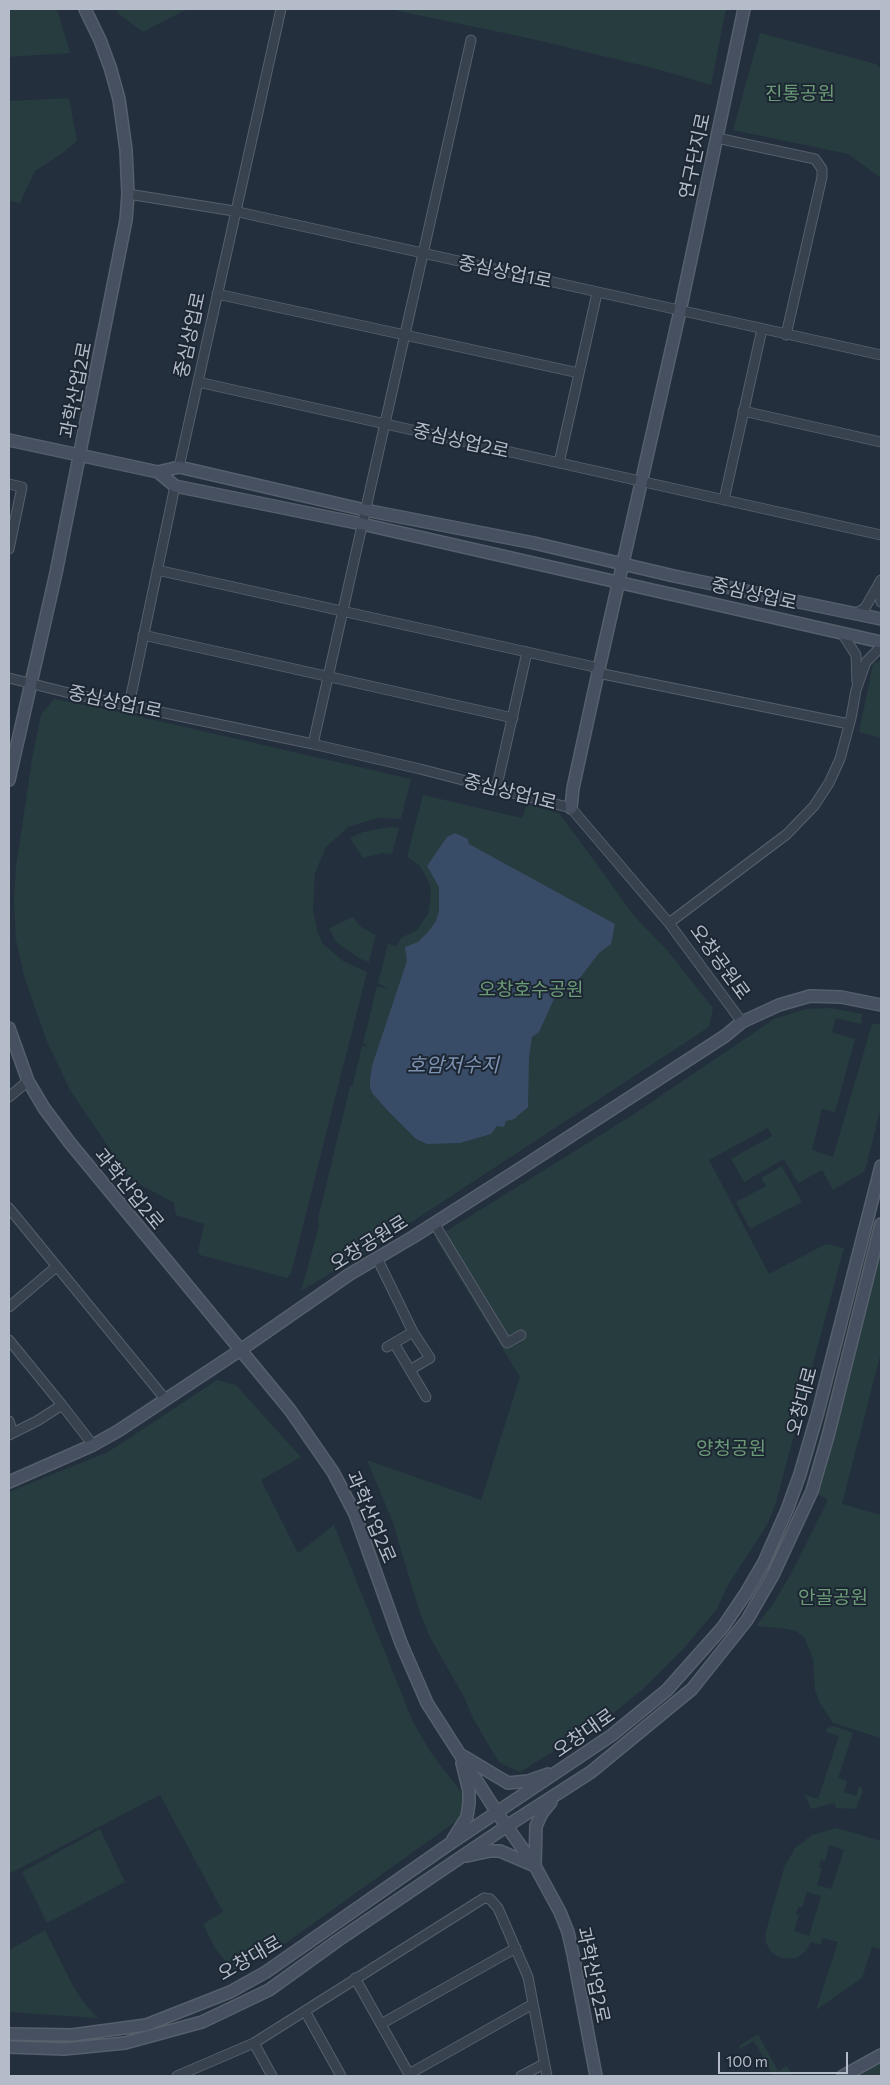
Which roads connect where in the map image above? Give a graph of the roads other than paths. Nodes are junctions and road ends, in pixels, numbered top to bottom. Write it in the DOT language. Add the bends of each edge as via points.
graph roads {
  1 [pos="85,9"];
  2 [pos="281,9"];
  3 [pos="744,9"];
  4 [pos="471,40"];
  5 [pos="717,138"];
  6 [pos="128,194"];
  7 [pos="234,211"];
  8 [pos="422,254"];
  9 [pos="597,293"];
  10 [pos="217,294"];
  11 [pos="680,311"];
  12 [pos="762,329"];
  13 [pos="404,335"];
  14 [pos="786,335"];
  15 [pos="881,355"];
  16 [pos="579,373"];
  17 [pos="198,382"];
  18 [pos="744,411"];
  19 [pos="384,424"];
  20 [pos="9,440"];
  21 [pos="881,442"];
  22 [pos="81,455"];
  23 [pos="559,463"];
  24 [pos="179,467"];
  25 [pos="158,472"];
  26 [pos="641,481"];
  27 [pos="9,484"];
  28 [pos="175,486"];
  29 [pos="724,500"];
  30 [pos="366,510"];
  31 [pos="362,524"];
  32 [pos="881,535"];
  33 [pos="10,537"];
  34 [pos="9,550"];
  35 [pos="622,563"];
  36 [pos="157,570"];
  37 [pos="618,581"];
  38 [pos="881,581"];
  39 [pos="881,602"];
  40 [pos="343,611"];
  41 [pos="855,614"];
  42 [pos="881,619"];
  43 [pos="842,633"];
  44 [pos="143,635"];
  45 [pos="881,642"];
  46 [pos="881,647"];
  47 [pos="527,652"];
  48 [pos="599,670"];
  49 [pos="328,676"];
  50 [pos="9,678"];
  51 [pos="31,682"];
  52 [pos="856,690"];
  53 [pos="129,705"];
  54 [pos="512,718"];
  55 [pos="849,724"];
  56 [pos="313,744"];
  57 [pos="9,780"];
  58 [pos="496,790"];
  59 [pos="571,808"];
  60 [pos="669,923"];
  61 [pos="881,1005"];
  62 [pos="742,1022"];
  63 [pos="9,1028"];
  64 [pos="28,1081"];
  65 [pos="9,1097"];
  66 [pos="881,1166"];
  67 [pos="9,1208"];
  68 [pos="434,1223"];
  69 [pos="881,1224"];
  70 [pos="377,1258"];
  71 [pos="56,1267"];
  72 [pos="9,1307"];
  73 [pos="413,1332"];
  74 [pos="521,1335"];
  75 [pos="9,1340"];
  76 [pos="239,1351"];
  77 [pos="410,1370"];
  78 [pos="426,1396"];
  79 [pos="166,1400"];
  80 [pos="62,1405"];
  81 [pos="9,1420"];
  82 [pos="11,1434"];
  83 [pos="93,1445"];
  84 [pos="9,1482"];
  85 [pos="460,1754"];
  86 [pos="566,1767"];
  87 [pos="561,1791"];
  88 [pos="498,1814"];
  89 [pos="507,1826"];
  90 [pos="448,1845"];
  91 [pos="460,1858"];
  92 [pos="535,1866"];
  93 [pos="516,1948"];
  94 [pos="355,1978"];
  95 [pos="533,2004"];
  96 [pos="305,2011"];
  97 [pos="381,2024"];
  98 [pos="9,2034"];
  99 [pos="254,2043"];
  100 [pos="9,2047"];
  101 [pos="881,2055"];
  102 [pos="544,2064"];
  103 [pos="410,2075"];
  104 [pos="177,2076"];
  105 [pos="272,2076"];
  106 [pos="342,2076"];
  107 [pos="521,2076"];
  108 [pos="547,2076"];
  109 [pos="596,2076"];
  110 [pos="843,2076"];
  1 -- 6 [label="street, 과학산업2로" via="110,67 118,99 126,150"];
  2 -- 7 [label="street, 중심상업로"];
  3 -- 5 [label="street, 연구단지로"];
  4 -- 8 [label="street"];
  5 -- 11 [label="street, 연구단지로"];
  5 -- 14 [label="street" via="815,159 822,168"];
  6 -- 7 [label="street, 중심상업1로"];
  6 -- 22 [label="street, 과학산업2로" via="117,271"];
  7 -- 8 [label="street, 중심상업1로"];
  7 -- 10 [label="street, 중심상업로"];
  8 -- 9 [label="street, 중심상업1로"];
  8 -- 13 [label="street"];
  9 -- 11 [label="street, 중심상업1로"];
  9 -- 16 [label="street"];
  10 -- 13 [label="street"];
  10 -- 17 [label="street, 중심상업로"];
  11 -- 12 [label="street, 중심상업1로"];
  11 -- 26 [label="street"];
  12 -- 14 [label="street, 중심상업1로"];
  12 -- 18 [label="street"];
  13 -- 16 [label="street"];
  13 -- 19 [label="street"];
  14 -- 15 [label="street, 중심상업1로"];
  16 -- 23 [label="street"];
  17 -- 19 [label="street, 중심상업2로"];
  17 -- 24 [label="street, 중심상업로"];
  18 -- 21 [label="street"];
  18 -- 29 [label="street"];
  19 -- 23 [label="street, 중심상업2로"];
  19 -- 30 [label="street"];
  20 -- 22 [label="street"];
  22 -- 25 [label="street, 중심상업로"];
  22 -- 51 [label="street, 과학산업2로"];
  23 -- 26 [label="street, 중심상업2로"];
  24 -- 25 [label="street, 중심상업로"];
  24 -- 30 [label="street, 중심상업로"];
  25 -- 28 [label="street, 중심상업로"];
  26 -- 29 [label="street, 중심상업2로"];
  26 -- 35 [label="street"];
  27 -- 33 [label="street" via="22,487"];
  28 -- 31 [label="street, 중심상업로"];
  28 -- 36 [label="street"];
  29 -- 32 [label="street, 중심상업2로"];
  30 -- 31 [label="street"];
  30 -- 35 [label="street, 중심상업로"];
  31 -- 37 [label="street, 중심상업로"];
  31 -- 40 [label="street"];
  33 -- 34 [label="street"];
  35 -- 37 [label="street"];
  35 -- 41 [label="street, 중심상업로"];
  36 -- 40 [label="street"];
  36 -- 44 [label="street"];
  37 -- 43 [label="street, 중심상업로"];
  37 -- 48 [label="street"];
  38 -- 39 [label="street"];
  38 -- 41 [label="street" via="865,608"];
  40 -- 47 [label="street"];
  40 -- 49 [label="street"];
  41 -- 42 [label="street, 중심상업로"];
  43 -- 45 [label="street, 중심상업로"];
  43 -- 52 [label="street" via="856,655"];
  44 -- 49 [label="street"];
  44 -- 53 [label="street"];
  46 -- 52 [label="street" via="866,662"];
  47 -- 48 [label="street"];
  47 -- 54 [label="street"];
  48 -- 55 [label="street"];
  48 -- 59 [label="street"];
  49 -- 54 [label="street"];
  49 -- 56 [label="street"];
  50 -- 51 [label="street, 중심상업1로"];
  51 -- 53 [label="street, 중심상업1로"];
  51 -- 57 [label="street, 과학산업2로"];
  52 -- 55 [label="street"];
  53 -- 56 [label="street, 중심상업1로"];
  54 -- 58 [label="street"];
  55 -- 60 [label="street" via="840,760 814,806 786,834"];
  56 -- 58 [label="street, 중심상업1로"];
  58 -- 59 [label="street, 중심상업1로"];
  59 -- 60 [label="street, 중심상업1로"];
  60 -- 62 [label="street, 오창공원로"];
  61 -- 62 [label="street, 오창공원로" via="841,997 810,996 779,1004"];
  62 -- 68 [label="street, 오창공원로"];
  63 -- 64 [label="street, 과학산업2로"];
  64 -- 65 [label="street"];
  64 -- 76 [label="street, 과학산업2로" via="70,1143"];
  66 -- 86 [label="street, 오창대로" via="800,1474 788,1510 764,1562 723,1627 667,1690 612,1736"];
  67 -- 71 [label="street"];
  68 -- 70 [label="street, 오창공원로"];
  68 -- 74 [label="street" via="508,1343"];
  69 -- 87 [label="street, 오창대로" via="812,1491 773,1575 747,1620 692,1689 591,1772"];
  70 -- 73 [label="street"];
  70 -- 76 [label="street, 오창공원로"];
  71 -- 72 [label="street"];
  71 -- 79 [label="street"];
  73 -- 77 [label="street" via="430,1358"];
  73 -- 77 [label="street" via="390,1345"];
  75 -- 80 [label="street"];
  76 -- 79 [label="street, 오창공원로"];
  76 -- 85 [label="street, 과학산업2로" via="290,1410 346,1494 363,1532 401,1643 427,1703"];
  77 -- 78 [label="street"];
  79 -- 83 [label="street, 오창공원로"];
  80 -- 82 [label="street"];
  80 -- 83 [label="street"];
  81 -- 82 [label="street"];
  83 -- 84 [label="street, 오창공원로"];
  85 -- 86 [label="street" via="508,1783 528,1781"];
  85 -- 88 [label="street, 과학산업2로"];
  85 -- 90 [label="street" via="470,1803 468,1817"];
  86 -- 88 [label="street, 오창대로"];
  87 -- 89 [label="street, 오창대로"];
  87 -- 92 [label="street" via="542,1813 536,1826"];
  88 -- 89 [label="street, 과학산업2로"];
  88 -- 90 [label="street, 오창대로"];
  89 -- 91 [label="street, 오창대로"];
  89 -- 92 [label="street, 과학산업2로"];
  90 -- 98 [label="street, 오창대로" via="266,1972 230,1992 146,2025 72,2035"];
  91 -- 92 [label="street" via="500,1852"];
  91 -- 100 [label="street, 오창대로" via="269,1990 202,2022 125,2043 64,2048"];
  92 -- 109 [label="street, 과학산업2로" via="568,1932"];
  93 -- 94 [label="street" via="498,1908 490,1899 484,1898"];
  93 -- 95 [label="street" via="528,1977"];
  93 -- 97 [label="street"];
  94 -- 96 [label="street"];
  94 -- 97 [label="street"];
  95 -- 102 [label="street"];
  95 -- 103 [label="street"];
  96 -- 99 [label="street"];
  96 -- 106 [label="street"];
  97 -- 103 [label="street"];
  99 -- 104 [label="street"];
  99 -- 105 [label="street"];
  101 -- 110 [label="street"];
  102 -- 107 [label="street"];
  102 -- 108 [label="street"];
}
